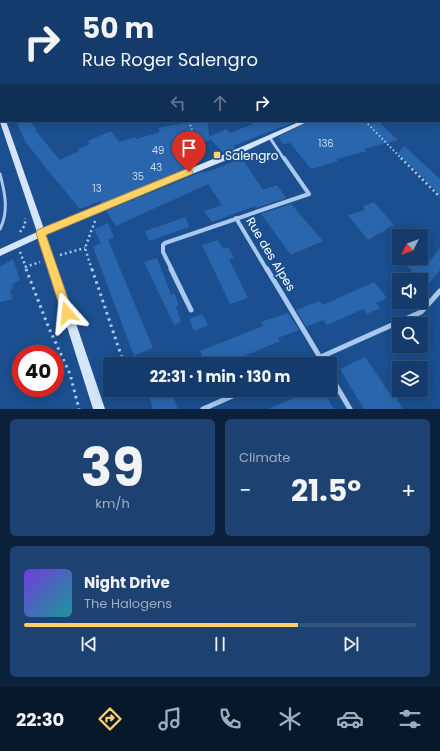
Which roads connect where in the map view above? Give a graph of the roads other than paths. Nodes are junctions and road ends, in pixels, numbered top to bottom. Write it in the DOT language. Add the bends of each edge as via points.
graph roads {
  1 [pos="3,122"];
  2 [pos="304,122"];
  3 [pos="270,138"];
  4 [pos="0,174"];
  5 [pos="236,218"];
  6 [pos="0,229"];
  7 [pos="41,233"];
  8 [pos="0,253"];
  9 [pos="440,291"];
  10 [pos="191,310"];
  11 [pos="319,357"];
  12 [pos="322,357"];
  13 [pos="337,387"];
  14 [pos="230,397"];
  15 [pos="99,409"];
  16 [pos="203,409"];
  17 [pos="350,409"];
  1 -- 7 [label="street"];
  2 -- 3 [label="street"];
  3 -- 5 [label="street, Rue des Alpes" via="309,194"];
  3 -- 7 [label="street"];
  4 -- 6 [label="lane" via="6,212"];
  5 -- 10 [label="street" via="163,245 163,252"];
  5 -- 11 [label="street, Rue des Alpes"];
  7 -- 8 [label="street"];
  7 -- 15 [label="street"];
  9 -- 12 [label="street" via="421,312"];
  13 -- 17 [label="street"];
  14 -- 16 [label="street"];
}
